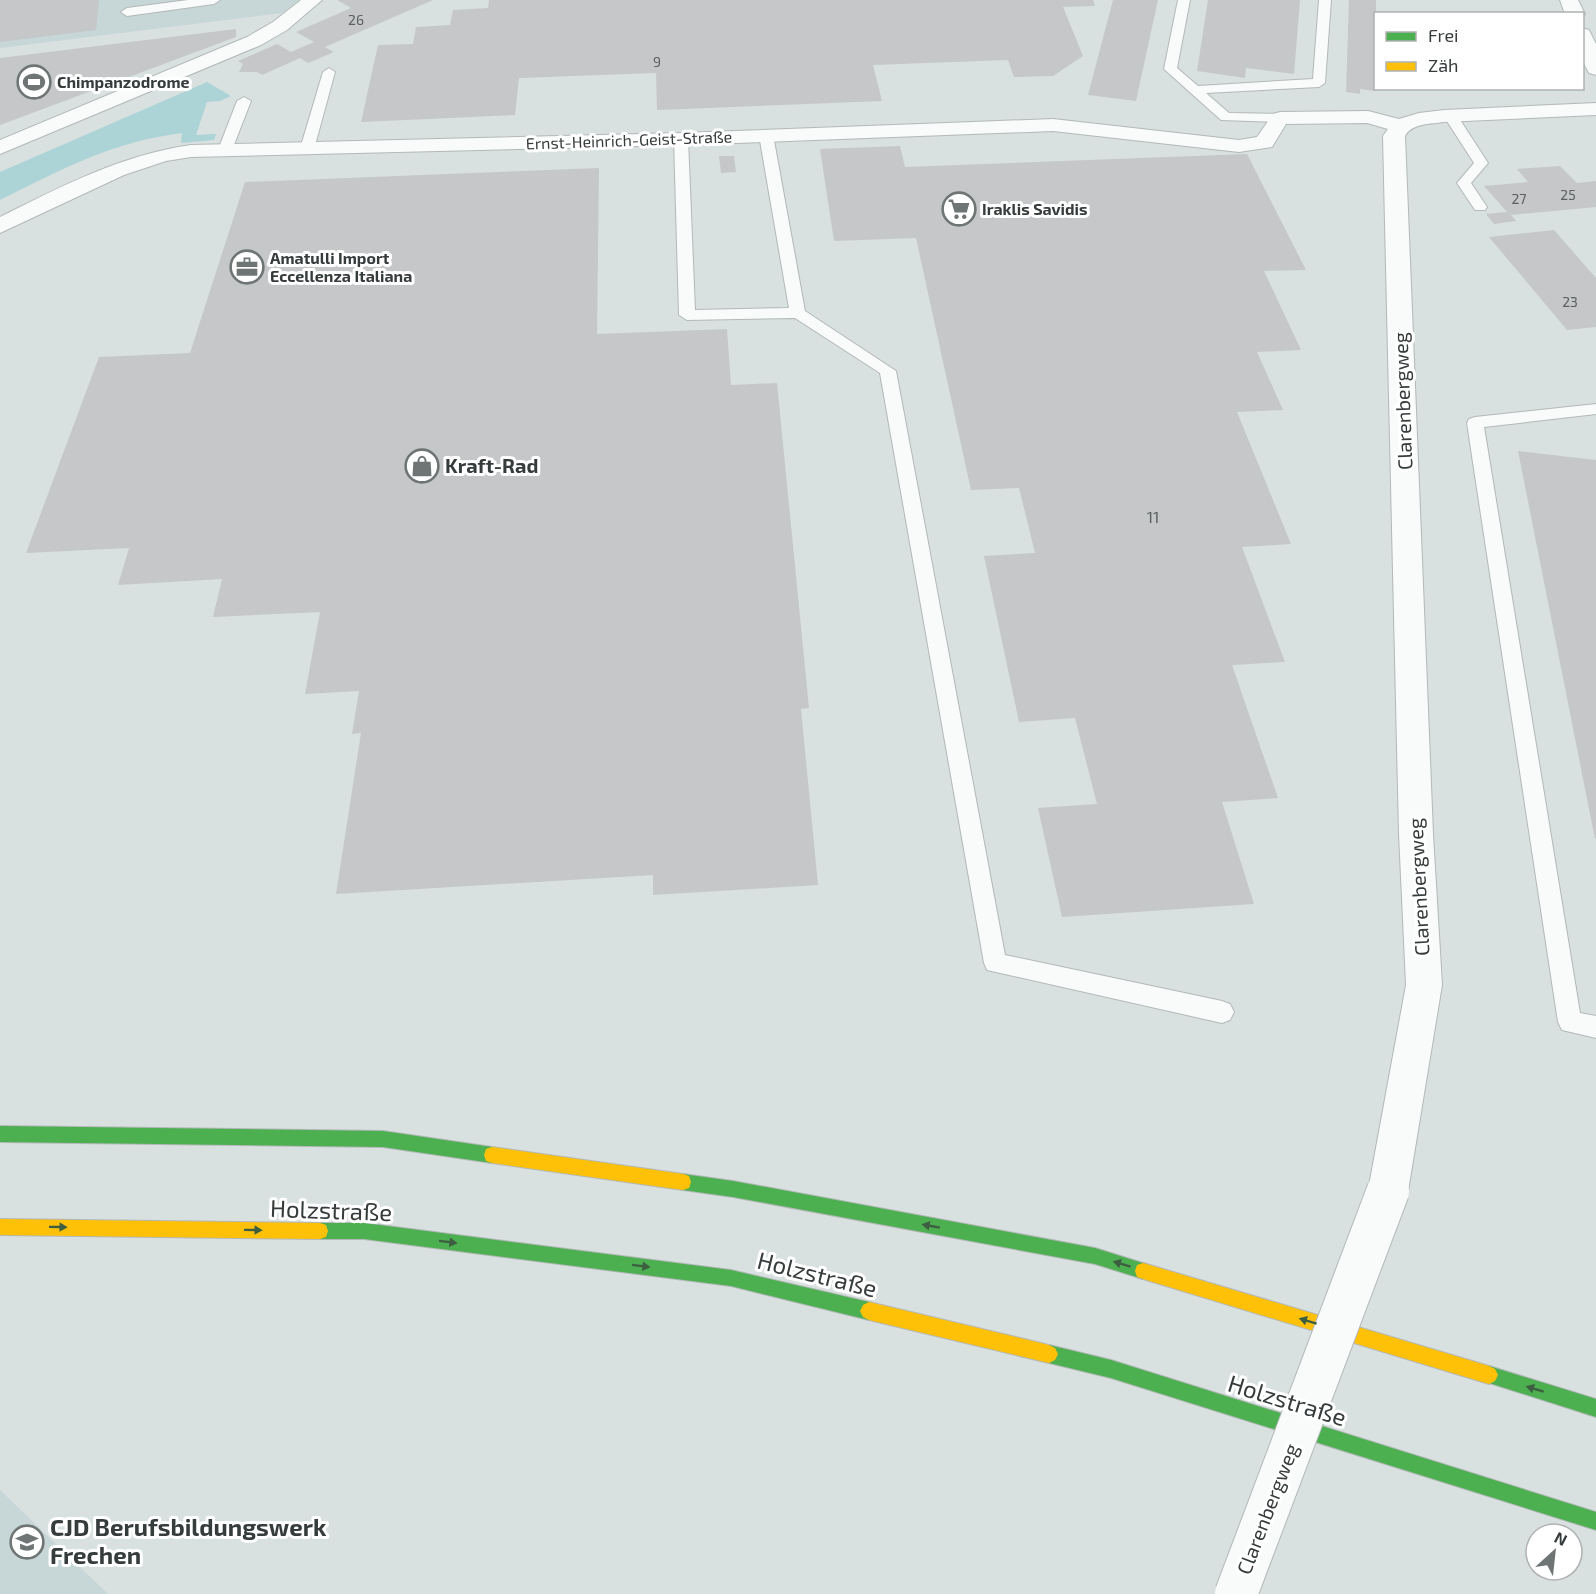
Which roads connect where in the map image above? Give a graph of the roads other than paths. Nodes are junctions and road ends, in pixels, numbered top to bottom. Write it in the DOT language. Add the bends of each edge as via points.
graph roads {
  1 [pos="214,0"];
  2 [pos="313,0"];
  3 [pos="1184,0"];
  4 [pos="1325,0"];
  5 [pos="127,12"];
  6 [pos="1584,39"];
  7 [pos="1596,69"];
  8 [pos="329,72"];
  9 [pos="1195,90"];
  10 [pos="244,101"];
  11 [pos="1596,109"];
  12 [pos="1450,115"];
  13 [pos="1274,127"];
  14 [pos="766,135"];
  15 [pos="1397,137"];
  16 [pos="681,139"];
  17 [pos="0,148"];
  18 [pos="307,148"];
  19 [pos="225,150"];
  20 [pos="1480,207"];
  21 [pos="0,226"];
  22 [pos="798,313"];
  23 [pos="1596,410"];
  24 [pos="1222,1012"];
  25 [pos="1596,1027"];
  26 [pos="0,1134"];
  27 [pos="0,1227"];
  28 [pos="1596,1408"];
  29 [pos="1596,1521"];
  30 [pos="1236,1594"];
  1 -- 5 [label="lane"];
  2 -- 17 [label="street" via="254,41"];
  3 -- 9 [label="lane" via="1170,69"];
  4 -- 9 [label="lane" via="1319,83"];
  6 -- 7 [label="street"];
  8 -- 18 [label="lane"];
  9 -- 13 [label="lane" via="1226,117"];
  10 -- 19 [label="lane"];
  11 -- 12 [label="street"];
  12 -- 15 [label="street" via="1419,119"];
  12 -- 20 [label="lane" via="1481,163 1464,183"];
  13 -- 14 [label="street, Ernst-Heinrich-Geist-Straße" via="1264,142 1239,146 1053,125"];
  13 -- 15 [label="street, Ernst-Heinrich-Geist-Straße" via="1368,117"];
  14 -- 16 [label="street, Ernst-Heinrich-Geist-Straße"];
  14 -- 22 [label="lane"];
  15 -- 30 [label="street, Clarenbergweg, bridge" via="1416,834 1424,985 1388,1191"];
  16 -- 18 [label="street, Ernst-Heinrich-Geist-Straße"];
  16 -- 22 [label="lane" via="687,315"];
  18 -- 19 [label="street, Ernst-Heinrich-Geist-Straße"];
  19 -- 21 [label="street, Ernst-Heinrich-Geist-Straße" via="173,153 138,161"];
  22 -- 24 [label="lane" via="888,371 995,963"];
  23 -- 25 [label="lane" via="1475,423 1570,1022"];
  28 -- 26 [label="main road, one-way" via="1095,1256 733,1190 383,1139"];
  27 -- 29 [label="main road, Holzstraße, one-way" via="364,1231 731,1278 1111,1369"];
}
